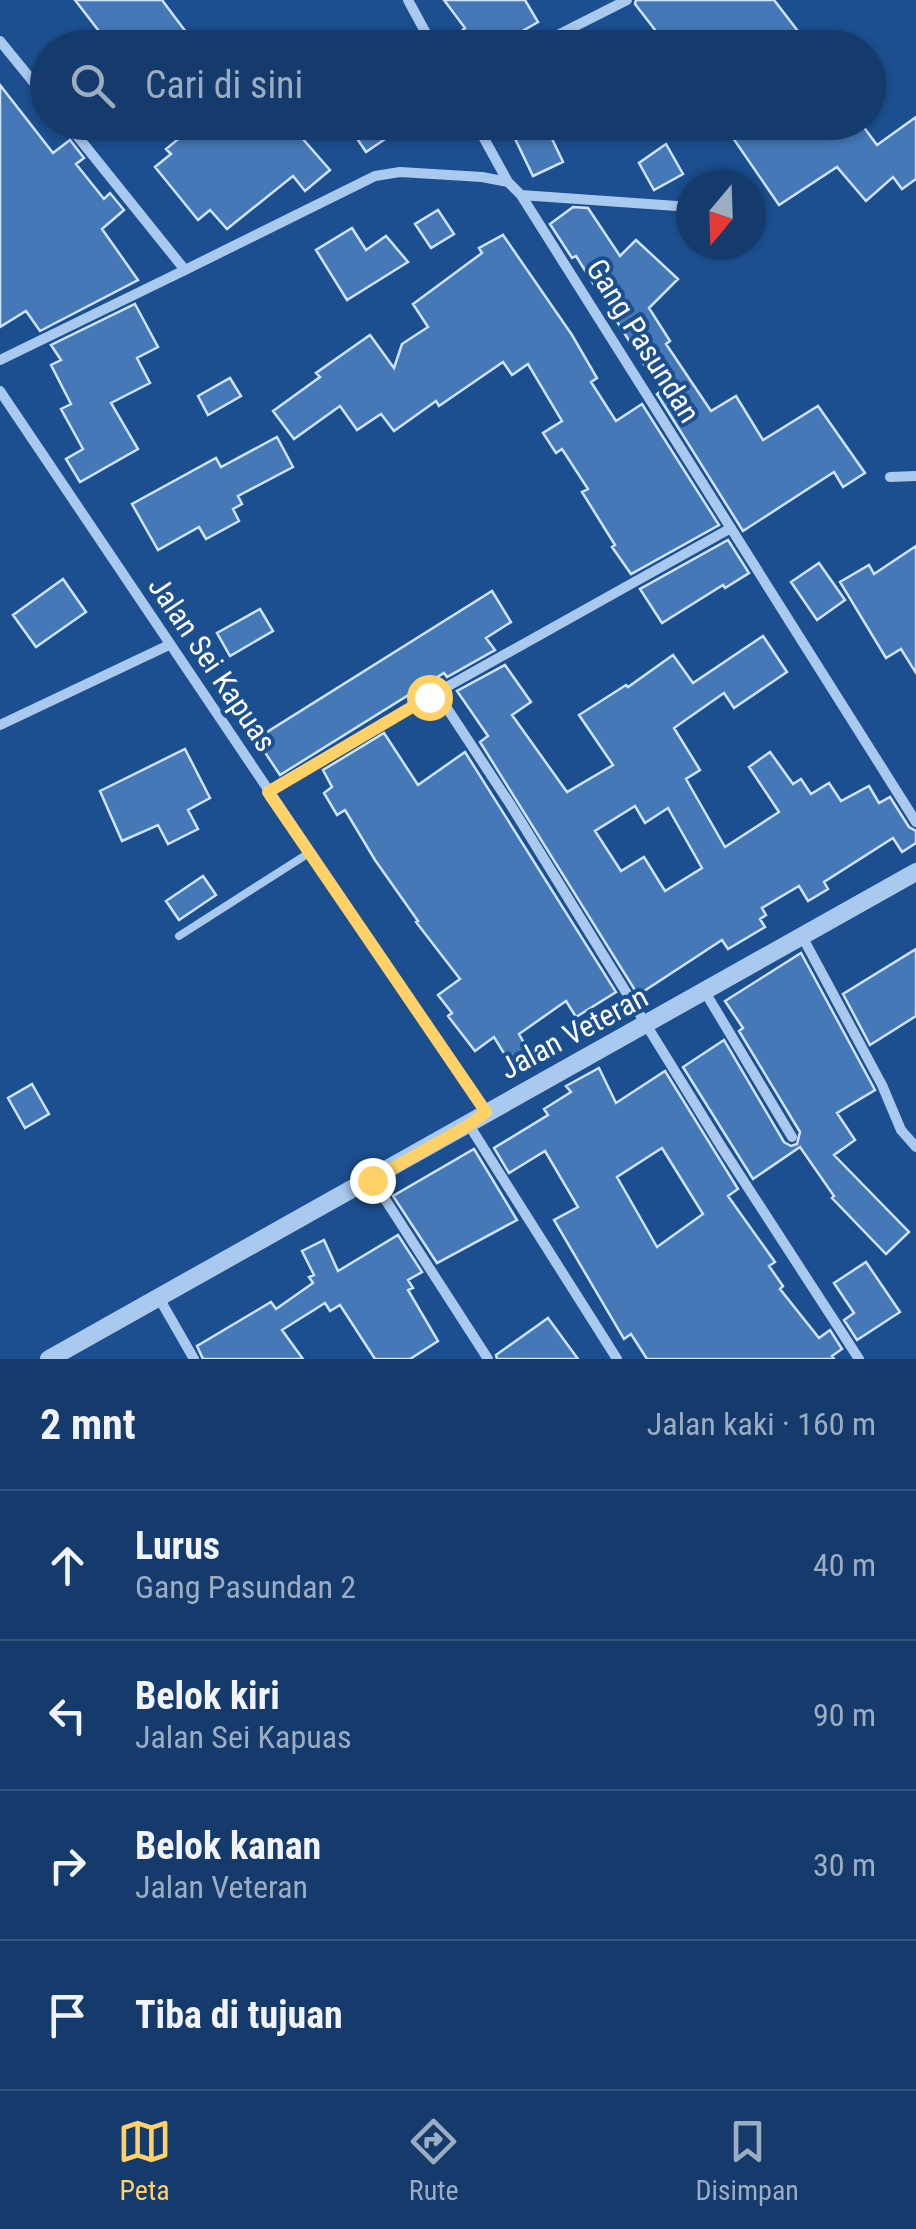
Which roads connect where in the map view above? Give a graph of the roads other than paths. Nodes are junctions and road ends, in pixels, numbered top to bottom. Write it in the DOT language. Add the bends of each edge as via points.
graph roads {
  1 [pos="408,0"];
  2 [pos="627,0"];
  3 [pos="424,30"];
  4 [pos="568,30"];
  5 [pos="0,41"];
  6 [pos="30,78"];
  7 [pos="80,140"];
  8 [pos="485,140"];
  9 [pos="508,182"];
  10 [pos="521,194"];
  11 [pos="676,206"];
  12 [pos="185,270"];
  13 [pos="0,360"];
  14 [pos="0,391"];
  15 [pos="916,476"];
  16 [pos="890,477"];
  17 [pos="731,528"];
  18 [pos="169,645"];
  19 [pos="437,693"];
  20 [pos="0,725"];
  21 [pos="268,792"];
  22 [pos="916,822"];
  23 [pos="309,854"];
  24 [pos="916,872"];
  25 [pos="180,936"];
  26 [pos="802,938"];
  27 [pos="706,992"];
  28 [pos="648,1025"];
  29 [pos="486,1112"];
  30 [pos="469,1125"];
  31 [pos="792,1137"];
  32 [pos="916,1147"];
  33 [pos="372,1180"];
  34 [pos="159,1298"];
  35 [pos="54,1358"];
  36 [pos="194,1359"];
  37 [pos="488,1359"];
  38 [pos="617,1359"];
  39 [pos="858,1359"];
  1 -- 3 [label="street"];
  2 -- 4 [label="street"];
  5 -- 6 [label="street"];
  7 -- 12 [label="street"];
  8 -- 9 [label="street, Gang Pasundan"];
  9 -- 10 [label="street, Gang Pasundan"];
  9 -- 12 [label="street" via="400,172 375,176"];
  10 -- 11 [label="street"];
  10 -- 17 [label="street, Gang Pasundan"];
  12 -- 13 [label="street"];
  14 -- 18 [label="street, Jalan Sei Kapuas"];
  15 -- 16 [label="street"];
  17 -- 19 [label="street"];
  17 -- 22 [label="street, Gang Pasundan"];
  18 -- 20 [label="street"];
  18 -- 21 [label="street, Jalan Sei Kapuas"];
  19 -- 21 [label="street"];
  19 -- 28 [label="street"];
  21 -- 23 [label="street, Jalan Sei Kapuas"];
  23 -- 25 [label="lane"];
  23 -- 29 [label="street, Jalan Sei Kapuas"];
  24 -- 26 [label="street, Jalan Veteran"];
  26 -- 27 [label="street, Jalan Veteran"];
  26 -- 32 [label="street" via="901,1130"];
  27 -- 28 [label="street, Jalan Veteran"];
  27 -- 31 [label="street"];
  28 -- 29 [label="street, Jalan Veteran"];
  28 -- 39 [label="street"];
  29 -- 30 [label="street, Jalan Veteran"];
  30 -- 33 [label="street, Jalan Veteran"];
  30 -- 38 [label="street"];
  33 -- 34 [label="street, Jalan Veteran"];
  33 -- 37 [label="street"];
  34 -- 35 [label="street, Jalan Veteran"];
  34 -- 36 [label="street"];
}
